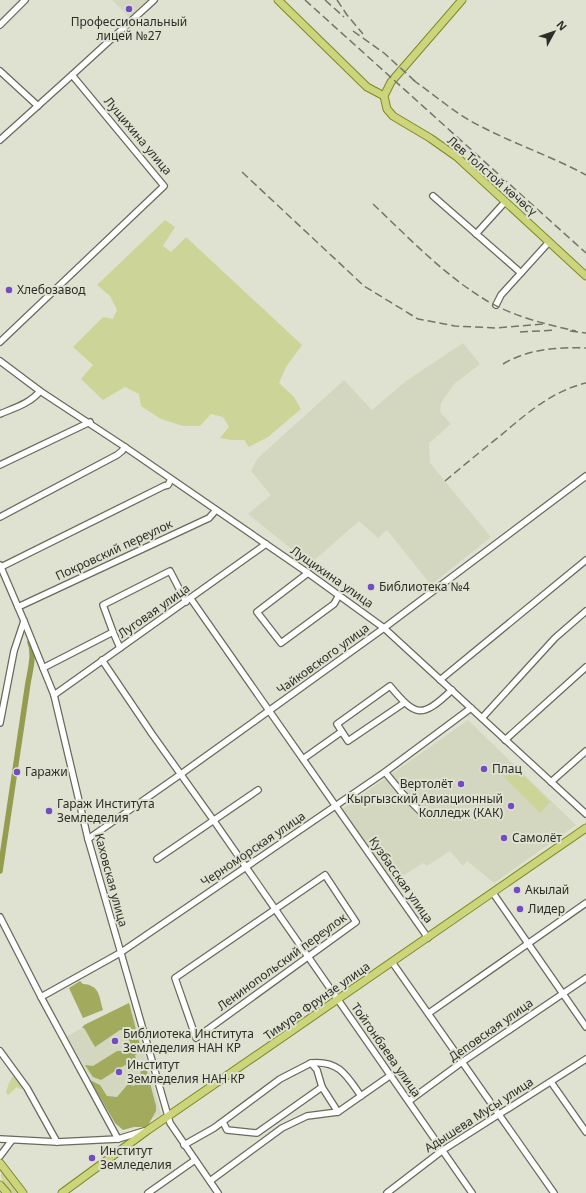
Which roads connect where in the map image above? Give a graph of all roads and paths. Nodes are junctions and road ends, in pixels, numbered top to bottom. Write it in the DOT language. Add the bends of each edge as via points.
graph roads {
  1 [pos="25,0"];
  2 [pos="154,0"];
  3 [pos="278,0"];
  4 [pos="462,0"];
  5 [pos="0,25"];
  6 [pos="0,70"];
  7 [pos="72,75"];
  8 [pos="384,96"];
  9 [pos="38,106"];
  10 [pos="0,140"];
  11 [pos="433,196"];
  12 [pos="505,202"];
  13 [pos="476,234"];
  14 [pos="549,242"];
  15 [pos="521,273"];
  16 [pos="586,276"];
  17 [pos="496,305"];
  18 [pos="0,342"];
  19 [pos="0,361"];
  20 [pos="40,391"];
  21 [pos="0,414"];
  22 [pos="90,422"];
  23 [pos="125,446"];
  24 [pos="0,465"];
  25 [pos="586,476"];
  26 [pos="171,479"];
  27 [pos="216,510"];
  28 [pos="0,517"];
  29 [pos="266,544"];
  30 [pos="586,560"];
  31 [pos="1,566"];
  32 [pos="308,573"];
  33 [pos="339,595"];
  34 [pos="188,601"];
  35 [pos="18,607"];
  36 [pos="586,611"];
  37 [pos="24,621"];
  38 [pos="384,628"];
  39 [pos="113,632"];
  40 [pos="120,648"];
  41 [pos="102,660"];
  42 [pos="586,667"];
  43 [pos="43,668"];
  44 [pos="440,680"];
  45 [pos="452,690"];
  46 [pos="54,695"];
  47 [pos="404,703"];
  48 [pos="471,708"];
  49 [pos="269,711"];
  50 [pos="482,718"];
  51 [pos="0,723"];
  52 [pos="341,732"];
  53 [pos="505,740"];
  54 [pos="586,751"];
  55 [pos="303,759"];
  56 [pos="386,772"];
  57 [pos="181,774"];
  58 [pos="551,782"];
  59 [pos="258,790"];
  60 [pos="335,806"];
  61 [pos="423,814"];
  62 [pos="586,814"];
  63 [pos="214,821"];
  64 [pos="586,828"];
  65 [pos="88,839"];
  66 [pos="157,860"];
  67 [pos="246,867"];
  68 [pos="493,893"];
  69 [pos="586,903"];
  70 [pos="275,908"];
  71 [pos="0,917"];
  72 [pos="428,938"];
  73 [pos="528,944"];
  74 [pos="120,953"];
  75 [pos="308,957"];
  76 [pos="392,962"];
  77 [pos="586,978"];
  78 [pos="563,994"];
  79 [pos="40,997"];
  80 [pos="338,1000"];
  81 [pos="428,1013"];
  82 [pos="586,1027"];
  83 [pos="0,1051"];
  84 [pos="586,1059"];
  85 [pos="462,1062"];
  86 [pos="311,1063"];
  87 [pos="391,1075"];
  88 [pos="551,1082"];
  89 [pos="322,1087"];
  90 [pos="361,1096"];
  91 [pos="409,1102"];
  92 [pos="338,1112"];
  93 [pos="499,1116"];
  94 [pos="168,1118"];
  95 [pos="223,1122"];
  96 [pos="148,1130"];
  97 [pos="586,1132"];
  98 [pos="0,1139"];
  99 [pos="118,1139"];
  100 [pos="12,1140"];
  101 [pos="57,1142"];
  102 [pos="184,1145"];
  103 [pos="443,1150"];
  104 [pos="0,1156"];
  105 [pos="195,1160"];
  106 [pos="0,1164"];
  107 [pos="210,1181"];
  108 [pos="0,1185"];
  109 [pos="7,1193"];
  110 [pos="23,1193"];
  111 [pos="62,1193"];
  112 [pos="148,1193"];
  113 [pos="218,1193"];
  114 [pos="387,1193"];
  115 [pos="472,1193"];
  116 [pos="554,1193"];
  1 -- 5 [label="street"];
  2 -- 7 [label="street"];
  3 -- 8 [label="main road" via="367,87"];
  4 -- 8 [label="main road" via="391,82"];
  6 -- 9 [label="street"];
  7 -- 9 [label="street"];
  7 -- 18 [label="street, Лущихина улица" via="164,186"];
  8 -- 12 [label="main road, Лев Толстой көчөсү" via="387,109 393,116 444,147"];
  9 -- 10 [label="street"];
  11 -- 13 [label="street"];
  12 -- 13 [label="street"];
  12 -- 14 [label="main road, Лев Толстой көчөсү"];
  13 -- 15 [label="street"];
  14 -- 15 [label="street"];
  14 -- 16 [label="main road, Лев Толстой көчөсү"];
  15 -- 17 [label="street" via="501,295"];
  19 -- 20 [label="street, Лущихина улица"];
  20 -- 21 [label="street" via="24,403"];
  20 -- 22 [label="street, Лущихина улица"];
  22 -- 23 [label="street, Лущихина улица"];
  22 -- 24 [label="street"];
  23 -- 26 [label="street, Лущихина улица"];
  23 -- 28 [label="street" via="117,455"];
  25 -- 38 [label="street, Чайковского улица"];
  26 -- 27 [label="street, Лущихина улица"];
  26 -- 31 [label="street" via="168,484"];
  27 -- 29 [label="street, Лущихина улица"];
  27 -- 35 [label="street, Покровский переулок" via="209,518"];
  29 -- 32 [label="street, Лущихина улица"];
  29 -- 34 [label="street, Луговая улица"];
  30 -- 44 [label="street"];
  31 -- 35 [label="street, Каховская улица"];
  32 -- 33 [label="street, Лущихина улица"];
  32 -- 33 [label="street" via="257,612 281,644 334,604"];
  33 -- 38 [label="street, Лущихина улица"];
  34 -- 39 [label="street, Кузбасская улица" via="170,571 103,605"];
  34 -- 40 [label="street, Луговая улица"];
  34 -- 49 [label="street, Кузбасская улица"];
  35 -- 37 [label="street, Каховская улица"];
  36 -- 50 [label="street" via="555,638"];
  37 -- 43 [label="street, Каховская улица"];
  37 -- 51 [label="street" via="14,650"];
  38 -- 44 [label="street, Лущихина улица"];
  38 -- 49 [label="street, Чайковского улица"];
  39 -- 40 [label="street"];
  39 -- 43 [label="street"];
  40 -- 41 [label="street, Луговая улица"];
  41 -- 46 [label="street, Луговая улица"];
  41 -- 57 [label="street, Тойгонбаева улица"];
  42 -- 53 [label="street"];
  43 -- 46 [label="street, Каховская улица"];
  44 -- 45 [label="street, Лущихина улица"];
  45 -- 47 [label="street" via="436,705 422,712"];
  45 -- 48 [label="street, Лущихина улица"];
  46 -- 65 [label="street, Каховская улица"];
  47 -- 52 [label="street" via="348,741"];
  47 -- 52 [label="street" via="390,686 337,724"];
  48 -- 50 [label="street, Лущихина улица"];
  48 -- 56 [label="street, Черноморская улица"];
  49 -- 55 [label="street, Кузбасская улица"];
  49 -- 57 [label="street, Чайковского улица"];
  50 -- 53 [label="street, Лущихина улица"];
  52 -- 55 [label="street"];
  53 -- 58 [label="street, Лущихина улица"];
  54 -- 58 [label="street"];
  55 -- 60 [label="street, Кузбасская улица"];
  56 -- 60 [label="street, Черноморская улица"];
  56 -- 61 [label="street"];
  57 -- 63 [label="street, Тойгонбаева улица"];
  57 -- 65 [label="street, Чайковского улица"];
  58 -- 62 [label="street, Лущихина улица"];
  59 -- 63 [label="street"];
  60 -- 67 [label="street, Черноморская улица"];
  60 -- 72 [label="street, Кузбасская улица"];
  63 -- 66 [label="street"];
  63 -- 67 [label="street, Тойгонбаева улица"];
  64 -- 68 [label="main road, Тимура Фрунзе улица"];
  65 -- 74 [label="street, Каховская улица"];
  67 -- 70 [label="street, Тойгонбаева улица"];
  67 -- 74 [label="street, Черноморская улица"];
  68 -- 72 [label="main road, Тимура Фрунзе улица"];
  68 -- 73 [label="street"];
  69 -- 73 [label="street"];
  70 -- 75 [label="street, Тойгонбаева улица"];
  70 -- 75 [label="street, Ленинопольский переулок" via="325,875 356,922"];
  70 -- 75 [label="street, Ленинопольский переулок" via="175,978 196,1038"];
  71 -- 79 [label="street"];
  72 -- 76 [label="main road, Тимура Фрунзе улица"];
  73 -- 78 [label="street"];
  73 -- 81 [label="street"];
  74 -- 79 [label="street, Черноморская улица"];
  74 -- 94 [label="street, Каховская улица"];
  75 -- 80 [label="street, Тойгонбаева улица"];
  76 -- 80 [label="main road, Тимура Фрунзе улица"];
  76 -- 81 [label="street"];
  77 -- 78 [label="street, Деповская улица"];
  78 -- 82 [label="street"];
  78 -- 85 [label="street, Деповская улица"];
  79 -- 99 [label="street"];
  80 -- 87 [label="street, Тойгонбаева улица"];
  80 -- 94 [label="main road, Тимура Фрунзе улица"];
  81 -- 85 [label="street"];
  83 -- 101 [label="street" via="27,1088"];
  84 -- 88 [label="street, Адышева Мусы улица"];
  85 -- 91 [label="street, Деповская улица"];
  85 -- 93 [label="street"];
  86 -- 89 [label="street" via="317,1070"];
  86 -- 90 [label="street" via="325,1062 338,1068"];
  86 -- 95 [label="street" via="280,1079"];
  87 -- 90 [label="street"];
  87 -- 91 [label="street, Тойгонбаева улица"];
  88 -- 93 [label="street, Адышева Мусы улица"];
  88 -- 97 [label="street"];
  89 -- 92 [label="street"];
  89 -- 95 [label="street" via="256,1133 227,1130"];
  90 -- 92 [label="street"];
  91 -- 103 [label="street, Тойгонбаева улица"];
  92 -- 107 [label="street" via="307,1116 282,1128"];
  93 -- 103 [label="street, Адышева Мусы улица"];
  93 -- 116 [label="street"];
  94 -- 96 [label="main road, Тимура Фрунзе улица"];
  94 -- 102 [label="street, Каховская улица"];
  95 -- 102 [label="street"];
  96 -- 99 [label="street"];
  96 -- 111 [label="main road, Тимура Фрунзе улица"];
  98 -- 100 [label="street"];
  99 -- 101 [label="street"];
  100 -- 101 [label="street"];
  100 -- 104 [label="street"];
  102 -- 105 [label="street, Каховская улица"];
  103 -- 114 [label="street, Адышева Мусы улица"];
  103 -- 115 [label="street, Тойгонбаева улица"];
  105 -- 107 [label="street, Каховская улица"];
  105 -- 112 [label="street"];
  106 -- 110 [label="main road"];
  107 -- 113 [label="street, Каховская улица"];
  108 -- 109 [label="main road"];
}
